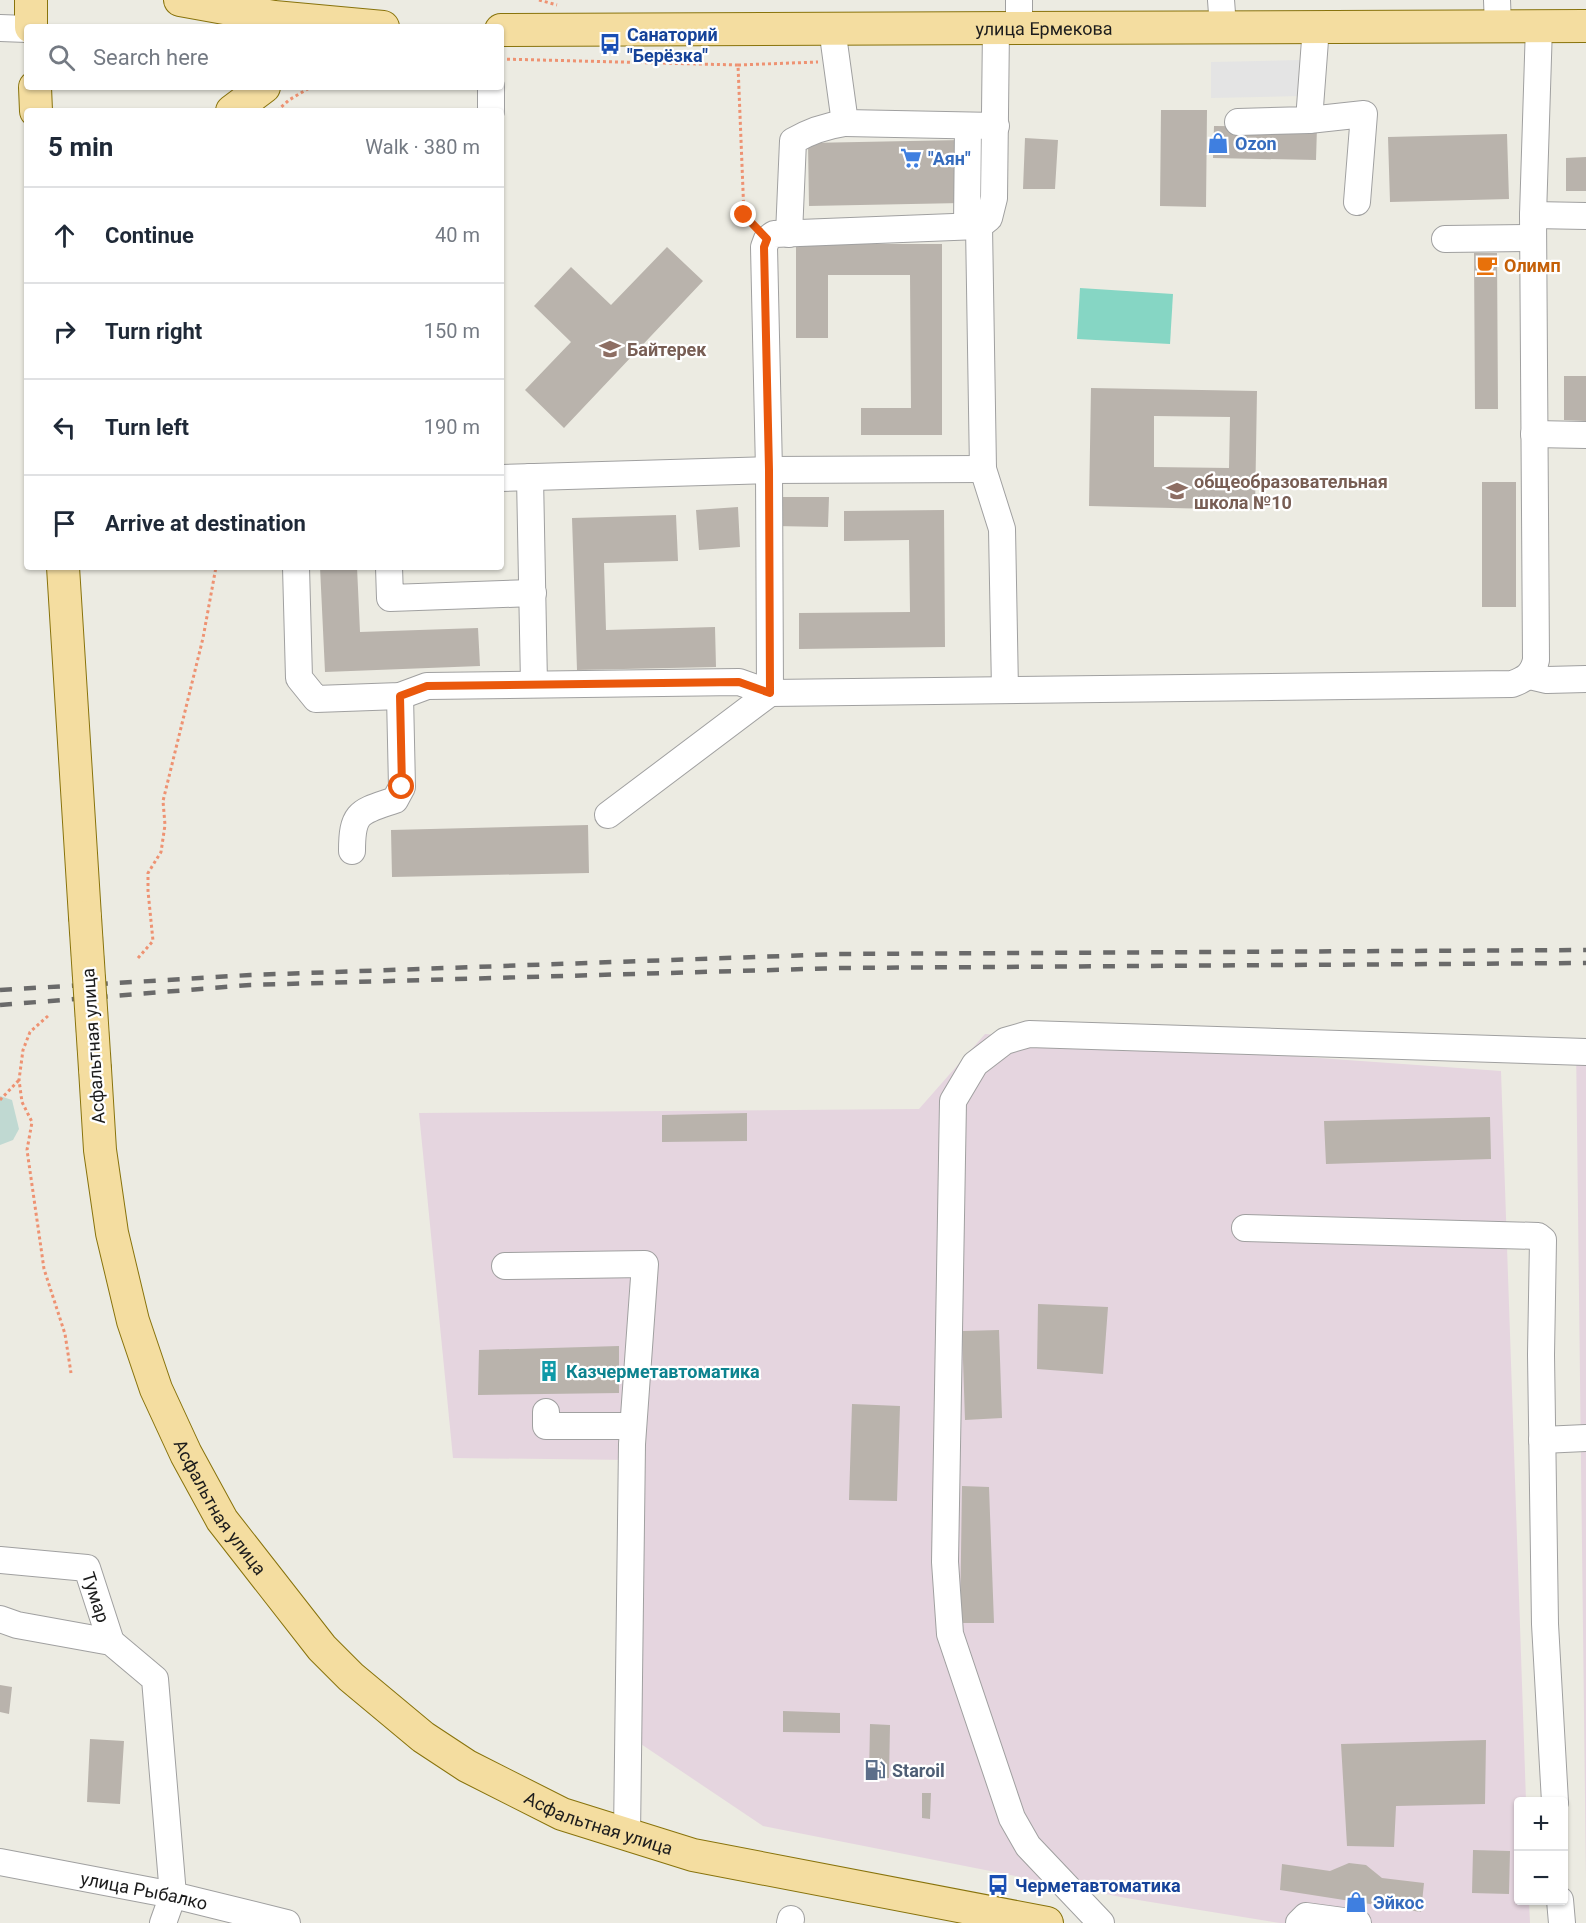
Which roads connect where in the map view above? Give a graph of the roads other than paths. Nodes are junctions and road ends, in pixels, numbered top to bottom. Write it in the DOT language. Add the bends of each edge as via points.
graph roads {
  1 [pos="31,0"];
  2 [pos="180,0"];
  3 [pos="1497,13"];
  4 [pos="1222,14"];
  5 [pos="1012,18"];
  6 [pos="31,24"];
  7 [pos="350,24"];
  8 [pos="1539,26"];
  9 [pos="1586,26"];
  10 [pos="1316,27"];
  11 [pos="0,28"];
  12 [pos="832,28"];
  13 [pos="24,29"];
  14 [pos="504,30"];
  15 [pos="34,90"];
  16 [pos="260,90"];
  17 [pos="491,90"];
  18 [pos="36,108"];
  19 [pos="236,108"];
  20 [pos="491,108"];
  21 [pos="1309,120"];
  22 [pos="1238,122"];
  23 [pos="844,123"];
  24 [pos="968,126"];
  25 [pos="996,126"];
  26 [pos="1357,202"];
  27 [pos="1586,216"];
  28 [pos="973,226"];
  29 [pos="1533,227"];
  30 [pos="778,236"];
  31 [pos="1445,239"];
  32 [pos="1534,434"];
  33 [pos="1586,435"];
  34 [pos="983,469"];
  35 [pos="769,470"];
  36 [pos="530,477"];
  37 [pos="504,478"];
  38 [pos="63,570"];
  39 [pos="297,570"];
  40 [pos="389,570"];
  41 [pos="533,594"];
  42 [pos="1530,676"];
  43 [pos="1586,679"];
  44 [pos="534,684"];
  45 [pos="1005,690"];
  46 [pos="770,693"];
  47 [pos="400,696"];
  48 [pos="608,815"];
  49 [pos="352,851"];
  50 [pos="1586,1052"];
  51 [pos="1245,1228"];
  52 [pos="505,1266"];
  53 [pos="546,1412"];
  54 [pos="633,1426"];
  55 [pos="1586,1438"];
  56 [pos="1542,1440"];
  57 [pos="0,1560"];
  58 [pos="0,1619"];
  59 [pos="111,1642"];
  60 [pos="1555,1797"];
  61 [pos="627,1835"];
  62 [pos="0,1862"];
  63 [pos="173,1894"];
  64 [pos="1560,1905"];
  65 [pos="163,1923"];
  66 [pos="287,1923"];
  67 [pos="1047,1923"];
  68 [pos="1101,1923"];
  69 [pos="1299,1923"];
  70 [pos="1358,1923"];
  71 [pos="1562,1923"];
  1 -- 6 [label="main road"];
  2 -- 7 [label="main road" via="274,17"];
  3 -- 8 [label="main road, улица Ермекова"];
  3 -- 10 [label="main road, улица Ермекова"];
  4 -- 5 [label="main road, улица Ермекова"];
  4 -- 10 [label="main road, улица Ермекова"];
  5 -- 12 [label="main road, улица Ермекова"];
  5 -- 25 [label="street"];
  8 -- 9 [label="main road, улица Ермекова"];
  8 -- 29 [label="street"];
  10 -- 21 [label="street"];
  11 -- 13 [label="street"];
  12 -- 14 [label="main road, улица Ермекова"];
  12 -- 23 [label="street"];
  15 -- 18 [label="main road"];
  16 -- 19 [label="main road"];
  17 -- 20 [label="street"];
  21 -- 22 [label="street"];
  21 -- 26 [label="street" via="1364,114"];
  23 -- 24 [label="street"];
  23 -- 30 [label="street" via="824,126 793,141"];
  24 -- 25 [label="street"];
  24 -- 28 [label="street"];
  25 -- 28 [label="street" via="994,198 989,218"];
  27 -- 29 [label="street"];
  28 -- 30 [label="street"];
  28 -- 34 [label="street"];
  29 -- 31 [label="street"];
  29 -- 32 [label="street"];
  30 -- 35 [label="street" via="764,247"];
  32 -- 33 [label="street"];
  32 -- 42 [label="street" via="1536,660"];
  34 -- 35 [label="street"];
  34 -- 45 [label="street" via="1002,529"];
  35 -- 36 [label="street"];
  35 -- 46 [label="street"];
  36 -- 37 [label="street"];
  36 -- 41 [label="street"];
  38 -- 61 [label="main road, Асфальтная улица, bridge" via="100,1150 112,1233 133,1321 156,1389 222,1520 322,1648 351,1677 423,1737 466,1766 562,1814"];
  39 -- 47 [label="street" via="299,678 316,699"];
  40 -- 41 [label="street" via="390,598"];
  41 -- 44 [label="street"];
  42 -- 43 [label="street" via="1547,680"];
  42 -- 45 [label="street" via="1512,684"];
  44 -- 46 [label="street" via="739,682"];
  44 -- 47 [label="street" via="427,686"];
  45 -- 46 [label="street"];
  46 -- 48 [label="street"];
  47 -- 49 [label="street" via="402,787 395,800 364,810 352,829"];
  50 -- 68 [label="street" via="1029,1034 1005,1041 975,1064 953,1101 945,1562 950,1634 1012,1818 1028,1846"];
  51 -- 56 [label="street" via="1538,1236 1543,1240"];
  52 -- 54 [label="street" via="645,1264"];
  53 -- 54 [label="street" via="546,1426"];
  54 -- 61 [label="street"];
  55 -- 56 [label="street"];
  56 -- 60 [label="street" via="1545,1624"];
  57 -- 59 [label="street, Тумар" via="87,1568"];
  58 -- 59 [label="street"];
  59 -- 63 [label="street" via="155,1679"];
  61 -- 67 [label="main road, Асфальтная улица" via="693,1855"];
  62 -- 63 [label="street, улица Рыбалко"];
  63 -- 65 [label="street"];
  63 -- 66 [label="street, улица Рыбалко"];
  64 -- 71 [label="street"];
  69 -- 70 [label="street" via="1306,1916"];
}
